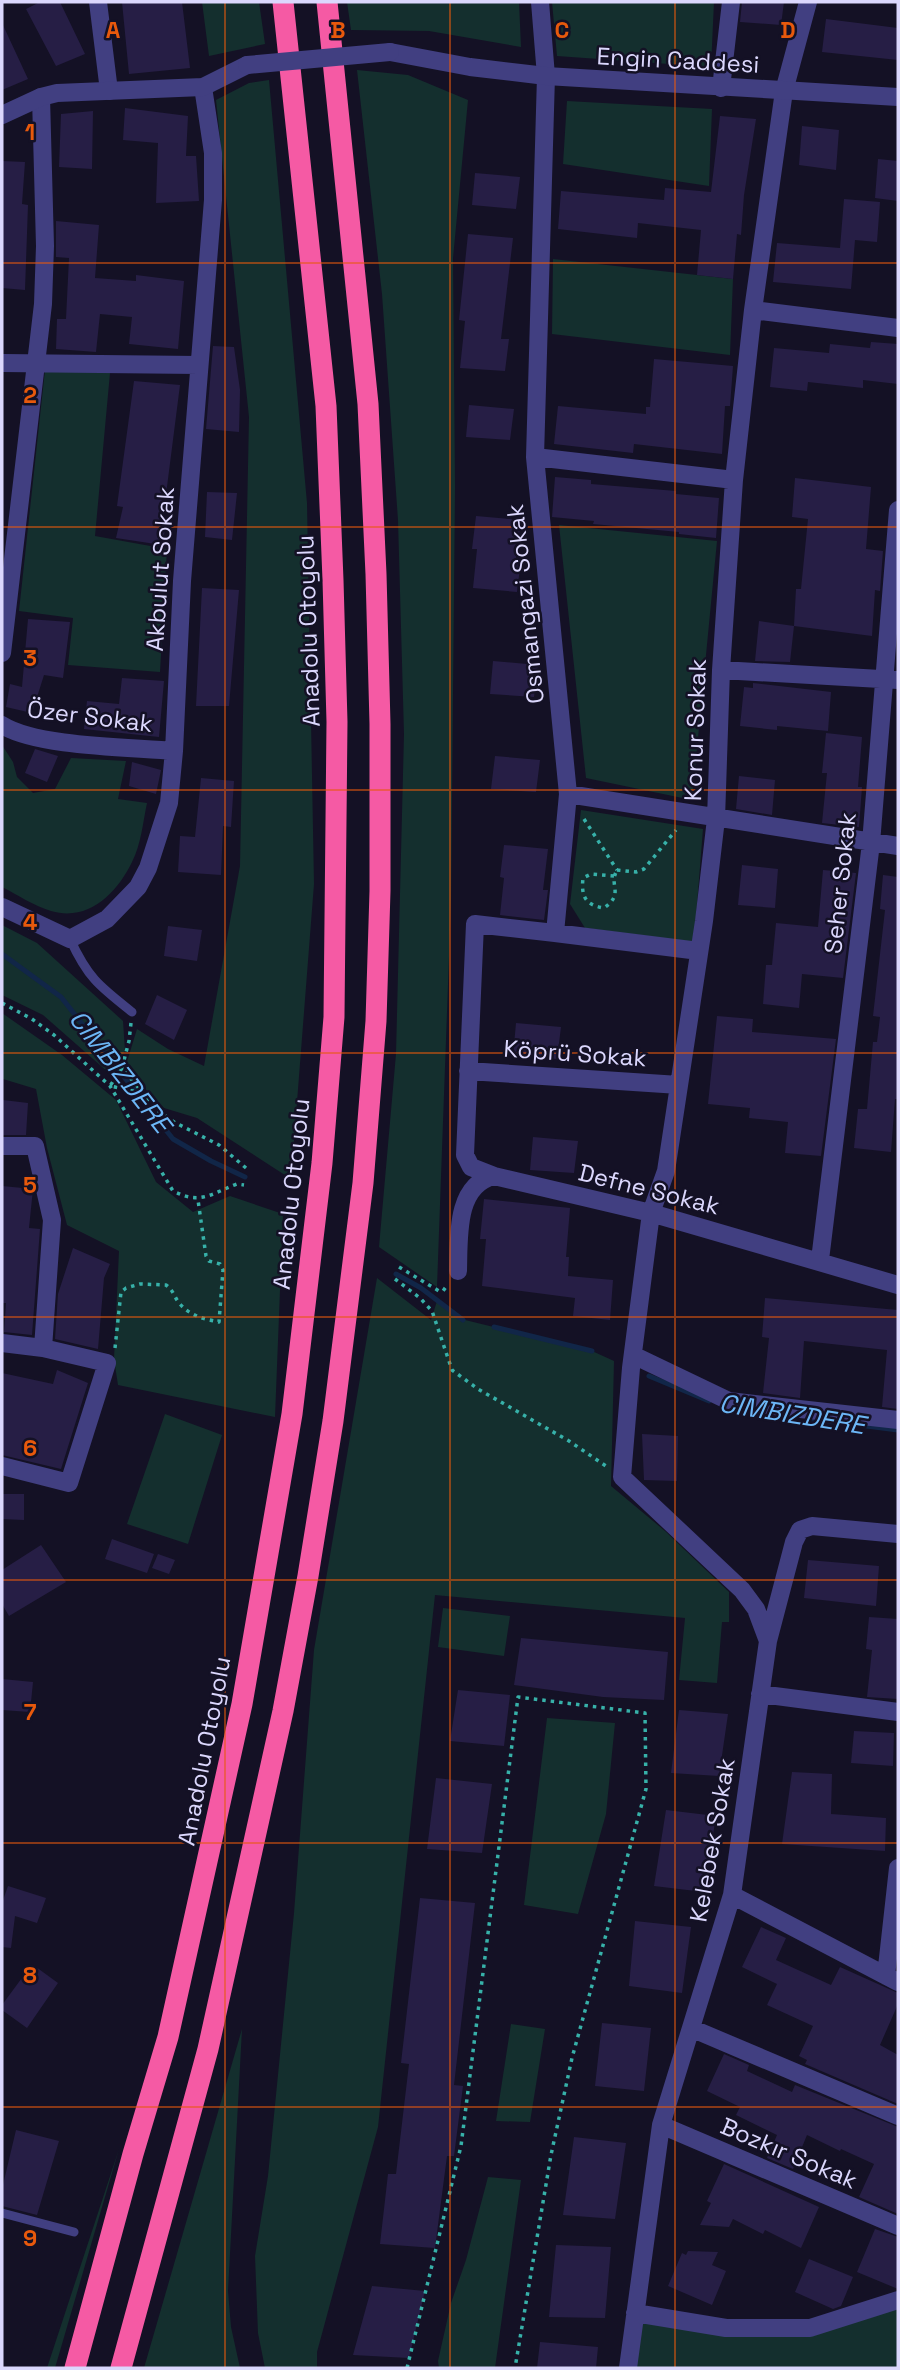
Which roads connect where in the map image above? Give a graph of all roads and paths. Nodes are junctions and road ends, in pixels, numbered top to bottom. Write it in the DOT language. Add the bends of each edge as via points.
graph roads {
  1 [pos="98,2"];
  2 [pos="283,2"];
  3 [pos="327,2"];
  4 [pos="540,2"];
  5 [pos="731,2"];
  6 [pos="808,2"];
  7 [pos="546,76"];
  8 [pos="203,87"];
  9 [pos="721,88"];
  10 [pos="784,90"];
  11 [pos="109,91"];
  12 [pos="41,97"];
  13 [pos="898,97"];
  14 [pos="2,115"];
  15 [pos="752,310"];
  16 [pos="898,328"];
  17 [pos="2,363"];
  18 [pos="38,364"];
  19 [pos="199,365"];
  20 [pos="535,457"];
  21 [pos="734,480"];
  22 [pos="898,510"];
  23 [pos="8,549"];
  24 [pos="2,653"];
  25 [pos="721,670"];
  26 [pos="891,680"];
  27 [pos="2,725"];
  28 [pos="174,751"];
  29 [pos="568,794"];
  30 [pos="689,814"];
  31 [pos="716,819"];
  32 [pos="871,843"];
  33 [pos="898,846"];
  34 [pos="617,870"];
  35 [pos="614,876"];
  36 [pos="2,907"];
  37 [pos="555,933"];
  38 [pos="70,939"];
  39 [pos="699,951"];
  40 [pos="2,1003"];
  41 [pos="132,1012"];
  42 [pos="121,1069"];
  43 [pos="468,1071"];
  44 [pos="679,1085"];
  45 [pos="110,1086"];
  46 [pos="142,1093"];
  47 [pos="2,1146"];
  48 [pos="246,1168"];
  49 [pos="494,1176"];
  50 [pos="244,1185"];
  51 [pos="198,1199"];
  52 [pos="651,1213"];
  53 [pos="820,1261"];
  54 [pos="399,1267"];
  55 [pos="458,1271"];
  56 [pos="395,1279"];
  57 [pos="898,1284"];
  58 [pos="2,1343"];
  59 [pos="43,1348"];
  60 [pos="632,1362"];
  61 [pos="107,1363"];
  62 [pos="898,1420"];
  63 [pos="2,1466"];
  64 [pos="622,1477"];
  65 [pos="898,1534"];
  66 [pos="768,1641"];
  67 [pos="760,1694"];
  68 [pos="898,1712"];
  69 [pos="898,1868"];
  70 [pos="732,1895"];
  71 [pos="892,1979"];
  72 [pos="693,2029"];
  73 [pos="898,2116"];
  74 [pos="662,2125"];
  75 [pos="2,2213"];
  76 [pos="898,2226"];
  77 [pos="74,2232"];
  78 [pos="898,2300"];
  79 [pos="635,2313"];
  80 [pos="75,2368"];
  81 [pos="121,2368"];
  82 [pos="407,2368"];
  83 [pos="515,2368"];
  84 [pos="628,2368"];
  1 -- 11 [label="street"];
  2 -- 80 [label="highway, Anadolu Otoyolu" via="326,406 333,580 337,722 334,1017 322,1163 292,1414 242,1704 168,2038"];
  3 -- 81 [label="highway" via="367,392 376,573 380,891 376,1021 363,1183 333,1421 283,1711 208,2049"];
  4 -- 7 [label="street, Osmangazi Sokak"];
  5 -- 9 [label="street"];
  6 -- 10 [label="street, Konur Sokak"];
  7 -- 8 [label="street, Engin Caddesi, bridge" via="390,52 247,65"];
  7 -- 9 [label="street, Engin Caddesi"];
  7 -- 20 [label="street, Osmangazi Sokak"];
  8 -- 11 [label="street"];
  8 -- 19 [label="street, Akbulut Sokak" via="213,200"];
  9 -- 10 [label="street, Engin Caddesi"];
  10 -- 13 [label="street, Engin Caddesi"];
  10 -- 15 [label="street, Konur Sokak"];
  11 -- 12 [label="street"];
  12 -- 14 [label="street"];
  12 -- 18 [label="street" via="45,246"];
  15 -- 16 [label="street"];
  15 -- 21 [label="street, Konur Sokak"];
  17 -- 18 [label="street"];
  18 -- 19 [label="street"];
  18 -- 23 [label="street"];
  19 -- 28 [label="street, Akbulut Sokak" via="181,581"];
  20 -- 21 [label="street"];
  20 -- 29 [label="street, Osmangazi Sokak"];
  21 -- 25 [label="street, Konur Sokak"];
  22 -- 26 [label="street, Seher Sokak"];
  23 -- 24 [label="street"];
  25 -- 26 [label="street"];
  25 -- 31 [label="street, Konur Sokak"];
  26 -- 32 [label="street, Seher Sokak"];
  27 -- 28 [label="street, Özer Sokak" via="56,741"];
  28 -- 38 [label="street, Akbulut Sokak" via="169,803 149,868 138,887 107,919"];
  29 -- 30 [label="street"];
  29 -- 34 [label="path"];
  29 -- 37 [label="street, Osmangazi Sokak"];
  30 -- 31 [label="street"];
  30 -- 34 [label="path" via="644,869"];
  31 -- 32 [label="street"];
  31 -- 39 [label="street, Konur Sokak"];
  32 -- 33 [label="street"];
  32 -- 53 [label="street, Seher Sokak"];
  34 -- 35 [label="path"];
  35 -- 35 [label="path" via="617,894 612,902 604,908 586,900 583,878"];
  36 -- 38 [label="street"];
  37 -- 39 [label="street"];
  37 -- 43 [label="street, Köprü Sokak" via="475,925"];
  38 -- 41 [label="lane" via="82,966"];
  39 -- 44 [label="street, Konur Sokak"];
  40 -- 45 [label="path" via="54,1035"];
  41 -- 42 [label="path"];
  42 -- 45 [label="path"];
  42 -- 46 [label="path"];
  43 -- 44 [label="street, Köprü Sokak"];
  43 -- 49 [label="street, Köprü Sokak" via="465,1155 471,1167"];
  44 -- 52 [label="street, Konur Sokak" via="666,1171"];
  45 -- 46 [label="path"];
  45 -- 51 [label="path" via="173,1191"];
  46 -- 48 [label="path" via="157,1110 219,1145"];
  47 -- 59 [label="street" via="36,1146 52,1220"];
  49 -- 52 [label="street, Defne Sokak"];
  49 -- 55 [label="street" via="480,1179 467,1197 459,1229"];
  50 -- 51 [label="path"];
  51 -- 61 [label="path" via="206,1256 223,1270 219,1322 198,1318 166,1285 126,1288 121,1293 114,1359"];
  52 -- 53 [label="street, Defne Sokak"];
  52 -- 60 [label="street, Konur Sokak"];
  53 -- 57 [label="street, Defne Sokak"];
  54 -- 55 [label="path" via="439,1291"];
  56 -- 64 [label="path" via="432,1311 452,1370"];
  58 -- 59 [label="street"];
  59 -- 61 [label="street"];
  60 -- 62 [label="street" via="729,1401"];
  60 -- 64 [label="street"];
  61 -- 63 [label="street" via="69,1483"];
  64 -- 66 [label="street, Kelebek Sokak" via="743,1590"];
  65 -- 66 [label="street" via="812,1526 800,1530"];
  66 -- 67 [label="street, Kelebek Sokak"];
  67 -- 68 [label="street"];
  67 -- 70 [label="street, Kelebek Sokak"];
  69 -- 71 [label="street"];
  70 -- 71 [label="street"];
  70 -- 72 [label="street, Kelebek Sokak"];
  72 -- 73 [label="street"];
  72 -- 74 [label="street, Kelebek Sokak"];
  74 -- 76 [label="street, Bozkır Sokak"];
  74 -- 79 [label="street, Kelebek Sokak"];
  75 -- 77 [label="lane"];
  78 -- 79 [label="street" via="810,2328 726,2328"];
  79 -- 84 [label="street, Kelebek Sokak"];
  82 -- 83 [label="path" via="461,2146 519,1697 645,1713 646,1789 572,2058"];
}
